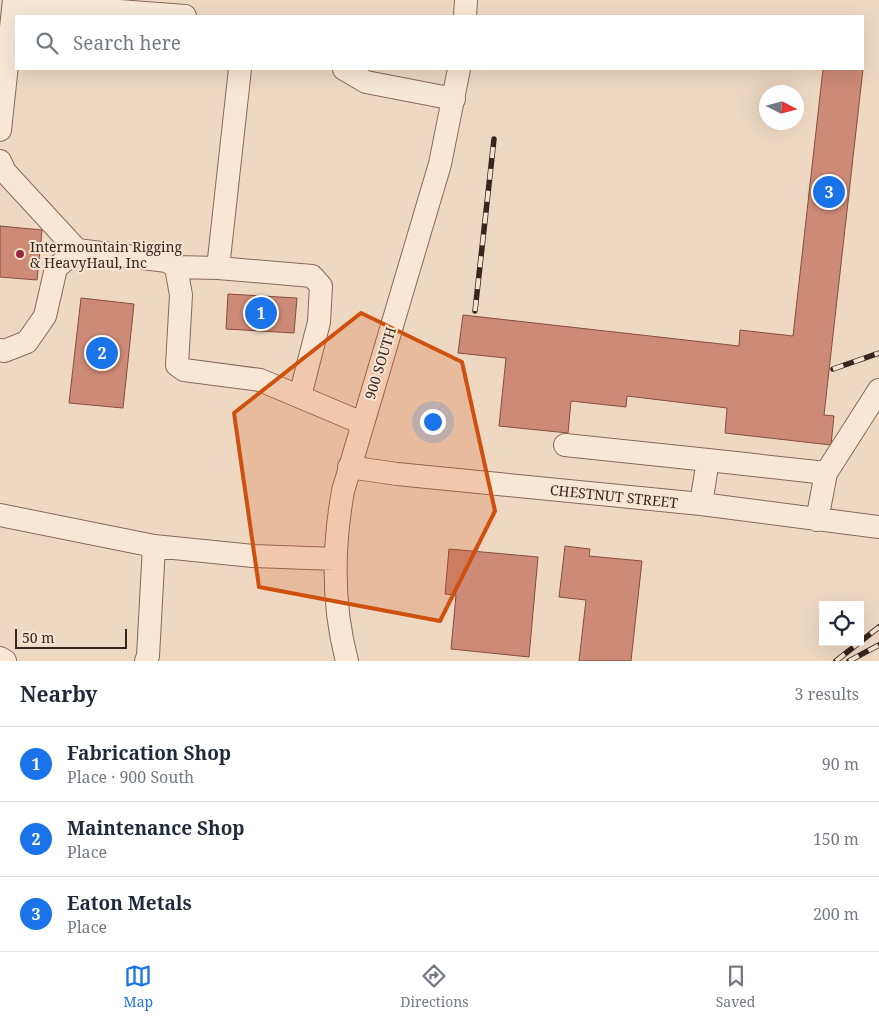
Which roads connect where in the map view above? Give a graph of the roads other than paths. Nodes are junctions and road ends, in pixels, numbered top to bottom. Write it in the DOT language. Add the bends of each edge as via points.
graph roads {
  1 [pos="466,0"];
  2 [pos="14,2"];
  3 [pos="173,15"];
  4 [pos="464,15"];
  5 [pos="240,70"];
  6 [pos="346,70"];
  7 [pos="459,70"];
  8 [pos="454,99"];
  9 [pos="0,130"];
  10 [pos="0,161"];
  11 [pos="77,250"];
  12 [pos="176,267"];
  13 [pos="218,268"];
  14 [pos="0,350"];
  15 [pos="879,390"];
  16 [pos="300,396"];
  17 [pos="362,423"];
  18 [pos="565,445"];
  19 [pos="708,460"];
  20 [pos="349,467"];
  21 [pos="826,473"];
  22 [pos="702,504"];
  23 [pos="0,515"];
  24 [pos="817,520"];
  25 [pos="879,527"];
  26 [pos="154,546"];
  27 [pos="335,559"];
  28 [pos="0,658"];
  29 [pos="5,661"];
  30 [pos="146,661"];
  31 [pos="347,661"];
  1 -- 4 [label="street"];
  2 -- 3 [label="street"];
  2 -- 9 [label="street"];
  5 -- 13 [label="street"];
  6 -- 8 [label="street" via="366,82"];
  7 -- 8 [label="street, 900 SOUTH"];
  8 -- 17 [label="street, 900 SOUTH" via="431,198"];
  10 -- 11 [label="street" via="5,172"];
  11 -- 12 [label="street" via="167,261"];
  11 -- 14 [label="street" via="56,268 45,316 27,342"];
  12 -- 13 [label="street"];
  12 -- 16 [label="street" via="181,295 177,365 184,370 260,380"];
  13 -- 16 [label="street" via="312,276 322,286 319,322"];
  15 -- 21 [label="street"];
  16 -- 17 [label="street"];
  17 -- 20 [label="street, 900 SOUTH"];
  18 -- 19 [label="street"];
  19 -- 21 [label="street"];
  19 -- 22 [label="street"];
  20 -- 22 [label="street, CHESTNUT STREET"];
  20 -- 27 [label="street, 900 SOUTH" via="339,513"];
  21 -- 24 [label="street"];
  22 -- 24 [label="street, CHESTNUT STREET"];
  23 -- 26 [label="street"];
  24 -- 25 [label="street, CHESTNUT STREET"];
  26 -- 27 [label="street" via="253,556"];
  26 -- 30 [label="street"];
  27 -- 31 [label="street, 900 SOUTH" via="337,608"];
  28 -- 29 [label="street"];
}
